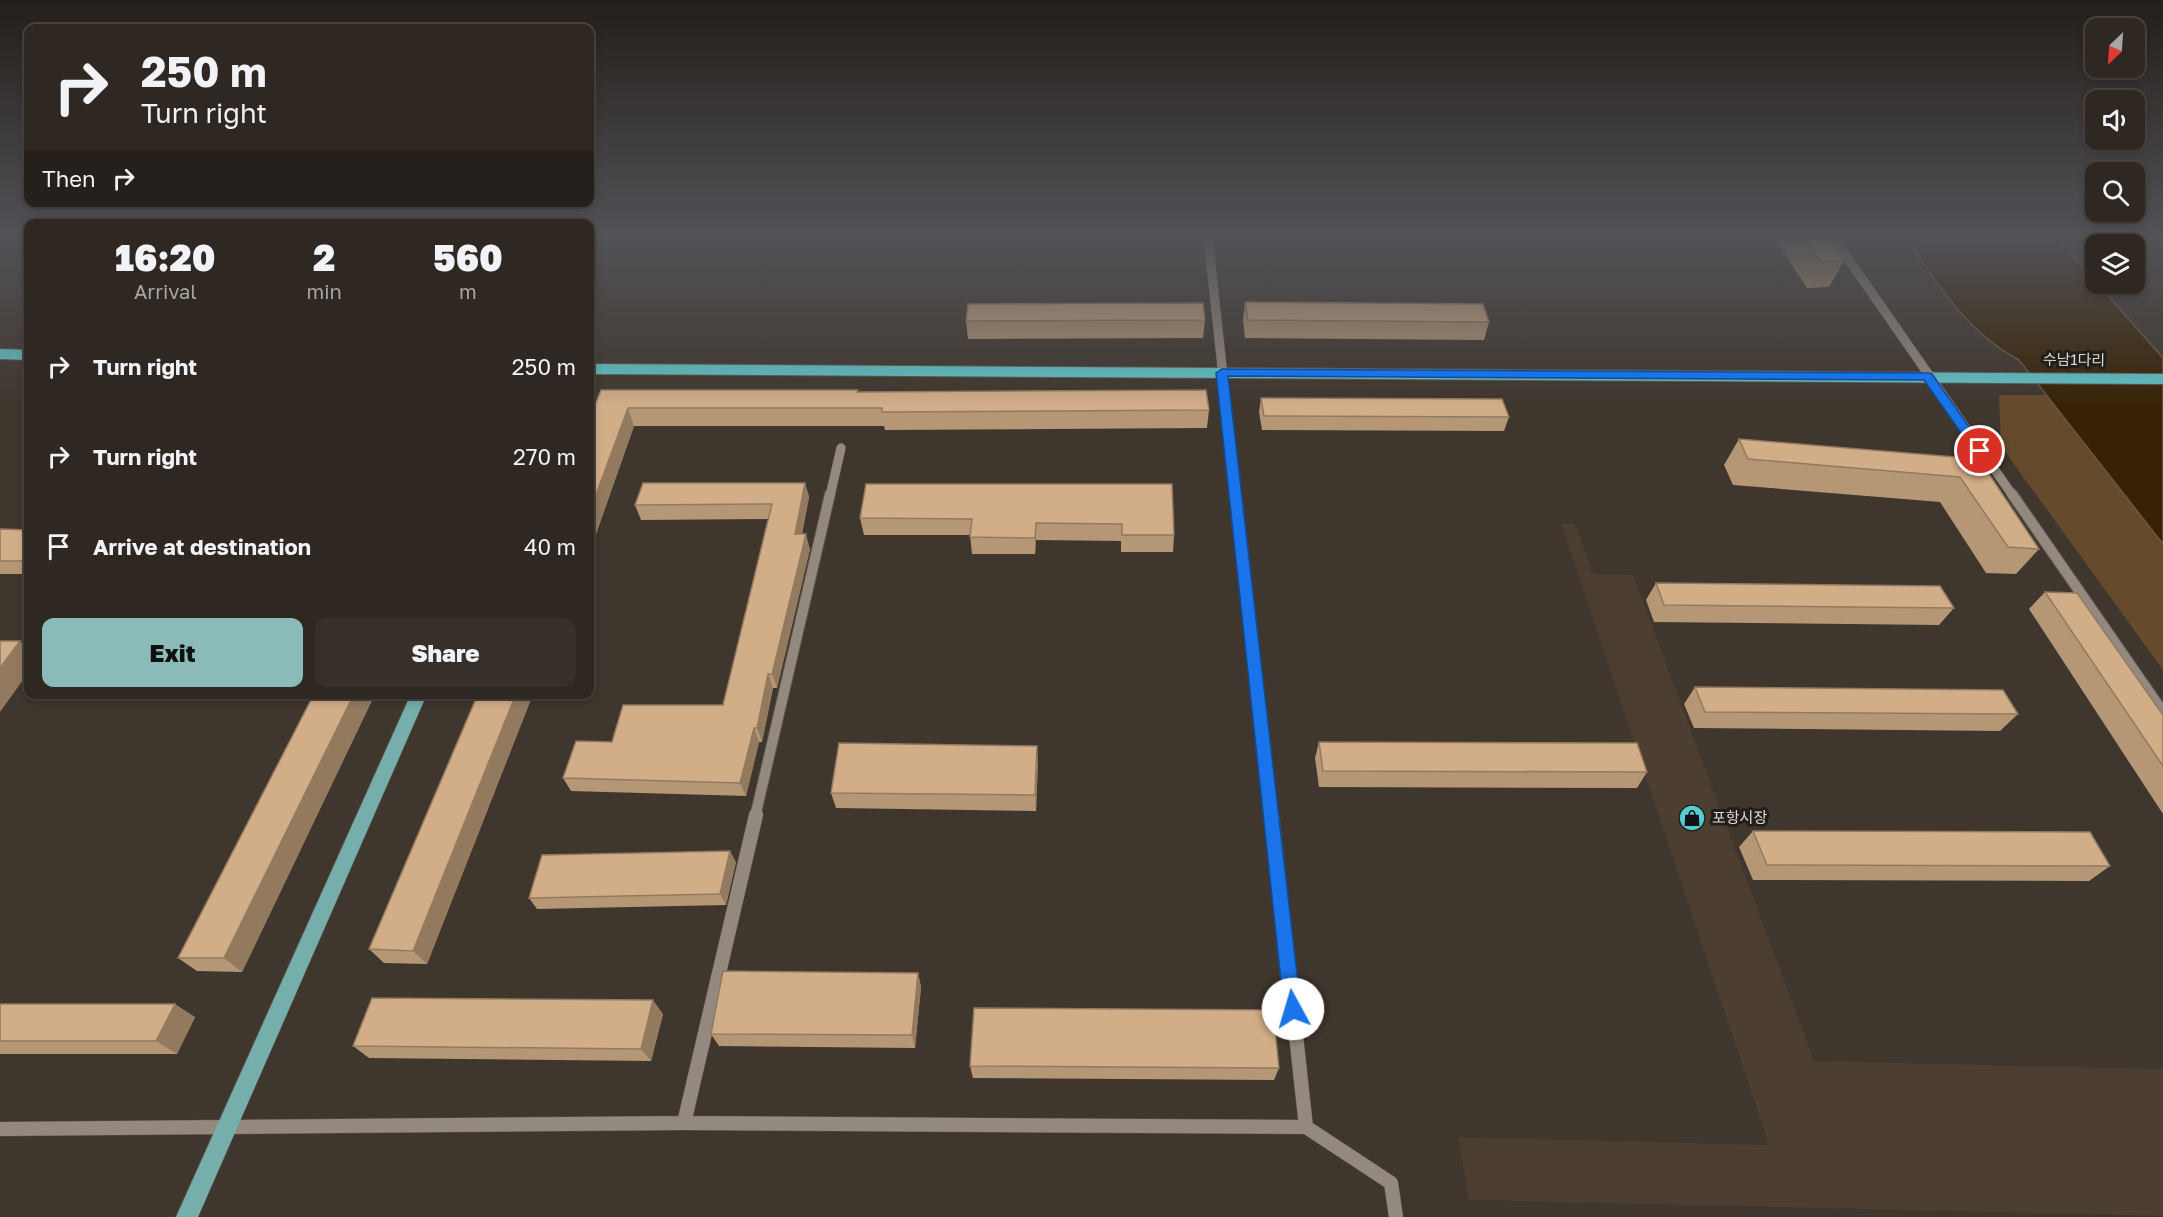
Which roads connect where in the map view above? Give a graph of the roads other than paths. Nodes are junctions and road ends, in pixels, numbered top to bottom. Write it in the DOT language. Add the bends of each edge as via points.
graph roads {
  1 [pos="1214,294"];
  2 [pos="1872,294"];
  3 [pos="0,354"];
  4 [pos="24,355"];
  5 [pos="594,369"];
  6 [pos="1222,373"];
  7 [pos="1928,376"];
  8 [pos="2163,379"];
  9 [pos="841,448"];
  10 [pos="417,699"];
  11 [pos="2163,712"];
  12 [pos="684,1123"];
  13 [pos="227,1126"];
  14 [pos="1306,1127"];
  15 [pos="0,1129"];
  16 [pos="187,1217"];
  17 [pos="1396,1217"];
  1 -- 6 [label="street"];
  2 -- 7 [label="street"];
  3 -- 4 [label="highway"];
  5 -- 6 [label="highway, 수남1다리"];
  6 -- 7 [label="highway, 수남1다리"];
  6 -- 14 [label="street"];
  7 -- 8 [label="highway, 수남1다리"];
  7 -- 11 [label="street"];
  9 -- 12 [label="street"];
  10 -- 13 [label="main road"];
  12 -- 13 [label="street"];
  12 -- 14 [label="street"];
  13 -- 15 [label="street"];
  13 -- 16 [label="main road"];
  14 -- 17 [label="street" via="1391,1184"];
}
